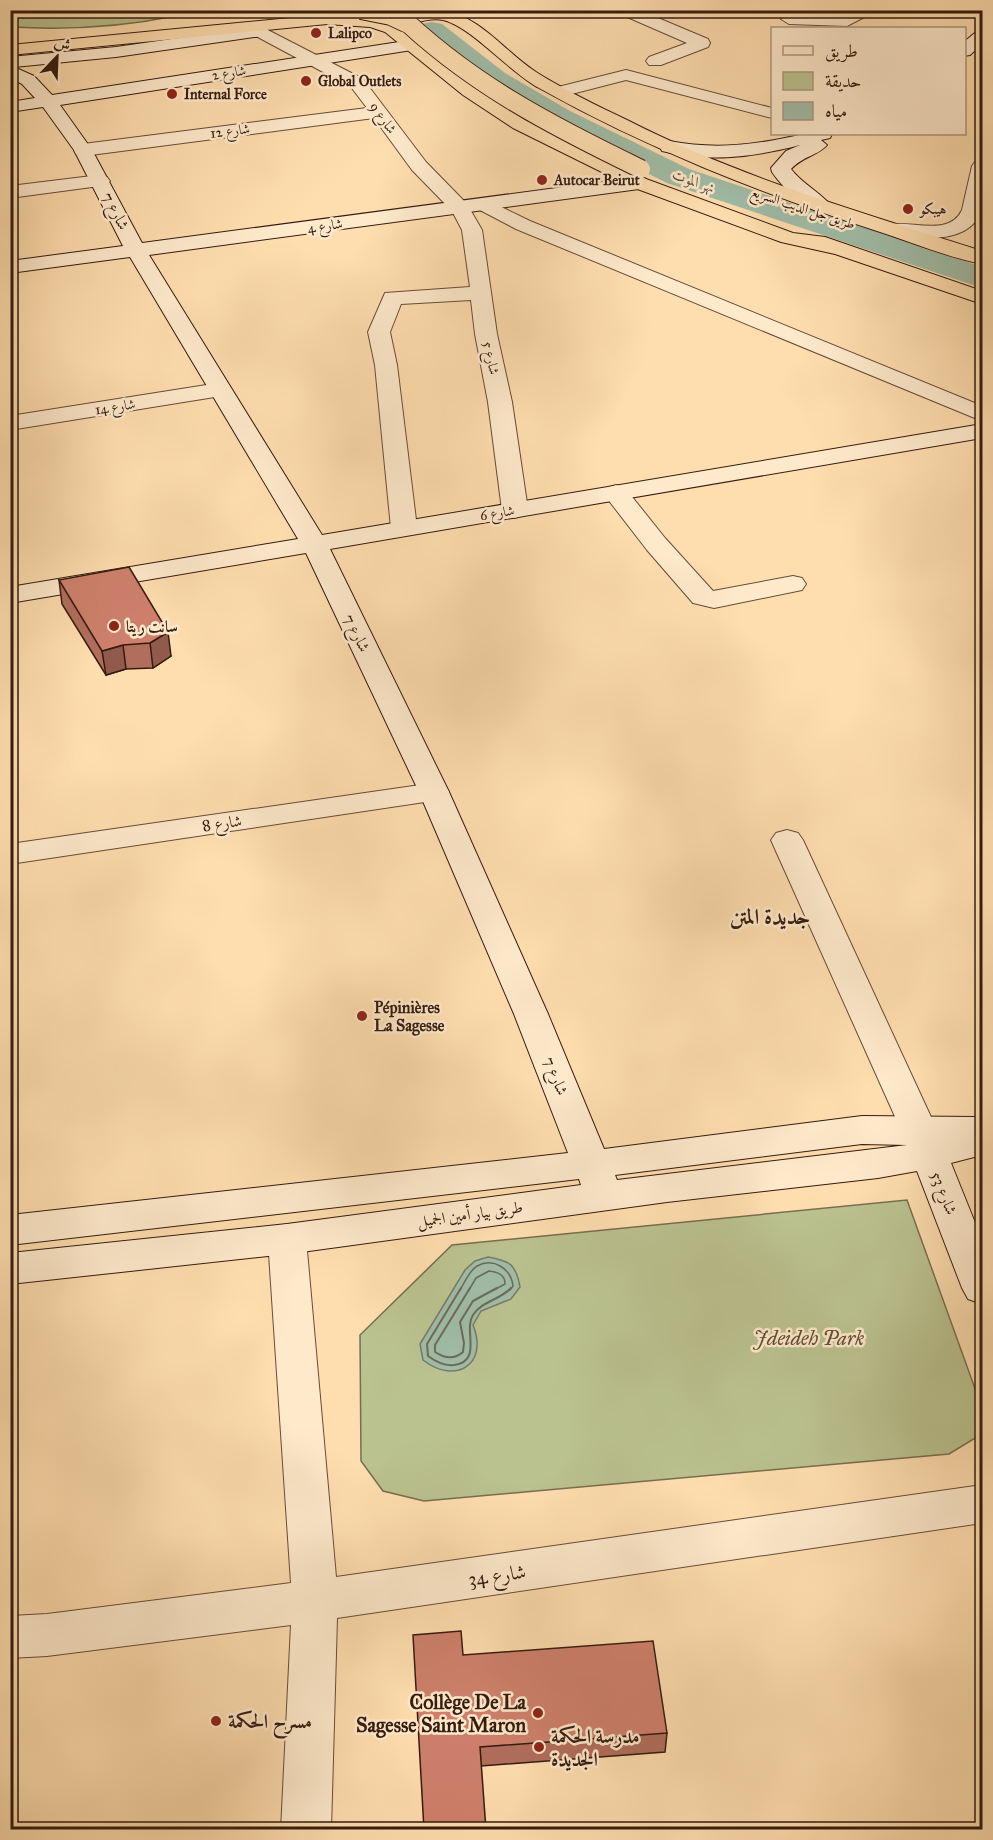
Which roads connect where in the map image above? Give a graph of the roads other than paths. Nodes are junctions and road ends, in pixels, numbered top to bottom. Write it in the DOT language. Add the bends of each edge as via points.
graph roads {
  1 [pos="175,10"];
  2 [pos="360,10"];
  3 [pos="624,10"];
  4 [pos="870,10"];
  5 [pos="978,10"];
  6 [pos="10,11"];
  7 [pos="982,13"];
  8 [pos="406,14"];
  9 [pos="311,15"];
  10 [pos="468,18"];
  11 [pos="789,19"];
  12 [pos="131,27"];
  13 [pos="48,30"];
  14 [pos="258,31"];
  15 [pos="10,37"];
  16 [pos="412,45"];
  17 [pos="16,54"];
  18 [pos="313,59"];
  19 [pos="433,61"];
  20 [pos="655,61"];
  21 [pos="10,71"];
  22 [pos="28,80"];
  23 [pos="560,92"];
  24 [pos="47,100"];
  25 [pos="10,107"];
  26 [pos="378,112"];
  27 [pos="771,113"];
  28 [pos="832,135"];
  29 [pos="669,147"];
  30 [pos="83,150"];
  31 [pos="982,166"];
  32 [pos="640,176"];
  33 [pos="100,181"];
  34 [pos="10,192"];
  35 [pos="485,205"];
  36 [pos="460,208"];
  37 [pos="823,208"];
  38 [pos="894,229"];
  39 [pos="136,251"];
  40 [pos="982,258"];
  41 [pos="982,264"];
  42 [pos="10,267"];
  43 [pos="480,293"];
  44 [pos="982,298"];
  45 [pos="219,390"];
  46 [pos="982,414"];
  47 [pos="10,423"];
  48 [pos="982,431"];
  49 [pos="616,493"];
  50 [pos="515,510"];
  51 [pos="404,528"];
  52 [pos="314,543"];
  53 [pos="793,584"];
  54 [pos="10,595"];
  55 [pos="434,792"];
  56 [pos="787,840"];
  57 [pos="10,854"];
  58 [pos="982,1132"];
  59 [pos="982,1141"];
  60 [pos="924,1143"];
  61 [pos="598,1181"];
  62 [pos="10,1230"];
  63 [pos="287,1239"];
  64 [pos="10,1269"];
  65 [pos="982,1288"];
  66 [pos="982,1504"];
  67 [pos="315,1601"];
  68 [pos="10,1637"];
  69 [pos="306,1830"];
  1 -- 6 [label="highway"];
  2 -- 8 [label="highway, bridge" via="391,16"];
  2 -- 17 [label="highway"];
  3 -- 20 [label="street" via="702,43"];
  4 -- 11 [label="street" via="842,22"];
  5 -- 7 [label="street"];
  8 -- 9 [label="highway"];
  8 -- 32 [label="highway, bridge" via="438,52 489,89"];
  8 -- 41 [label="highway, طريق جل الديب السريع" via="506,81 626,143 788,205"];
  9 -- 12 [label="highway" via="282,13"];
  9 -- 14 [label="highway"];
  9 -- 16 [label="highway" via="384,24"];
  9 -- 17 [label="highway"];
  10 -- 19 [label="highway" via="438,15 405,21 402,28"];
  10 -- 23 [label="highway" via="507,59"];
  12 -- 13 [label="highway"];
  12 -- 15 [label="highway"];
  14 -- 17 [label="street" via="185,44"];
  14 -- 18 [label="street, شارع 9"];
  16 -- 18 [label="street, شارع 2"];
  16 -- 19 [label="highway"];
  17 -- 22 [label="street"];
  18 -- 24 [label="street, شارع 2"];
  18 -- 26 [label="street, شارع 9" via="357,83"];
  19 -- 32 [label="highway" via="519,124"];
  21 -- 22 [label="street, شارع 7"];
  22 -- 24 [label="street, شارع 7"];
  23 -- 27 [label="street" via="626,75"];
  23 -- 29 [label="highway"];
  24 -- 25 [label="street, شارع 2"];
  24 -- 30 [label="street, شارع 7"];
  26 -- 30 [label="street, شارع 12"];
  26 -- 36 [label="street, شارع 9" via="419,166"];
  28 -- 29 [label="street" via="727,154"];
  28 -- 37 [label="street" via="793,155 782,168 801,191"];
  29 -- 37 [label="highway"];
  30 -- 33 [label="street, شارع 7"];
  31 -- 38 [label="street" via="970,214 960,224 938,230"];
  32 -- 35 [label="street, شارع 4"];
  32 -- 44 [label="highway, طريق جل الديب السريع"];
  33 -- 34 [label="street"];
  33 -- 39 [label="street, شارع 7"];
  35 -- 36 [label="street, شارع 4"];
  35 -- 46 [label="street" via="523,225"];
  36 -- 39 [label="street, شارع 4"];
  36 -- 43 [label="street, شارع 5" via="472,230"];
  37 -- 38 [label="highway"];
  38 -- 40 [label="highway"];
  39 -- 42 [label="street, شارع 4"];
  39 -- 45 [label="street, شارع 7"];
  43 -- 50 [label="street, شارع 5" via="501,402"];
  43 -- 51 [label="street" via="393,298 379,332"];
  45 -- 47 [label="street, شارع 14"];
  45 -- 52 [label="street, شارع 7"];
  48 -- 49 [label="street, شارع 6"];
  49 -- 50 [label="street, شارع 6"];
  49 -- 53 [label="street" via="695,590 707,599"];
  50 -- 51 [label="street, شارع 6"];
  51 -- 52 [label="street, شارع 6"];
  52 -- 54 [label="street, شارع 6"];
  52 -- 55 [label="street, شارع 7"];
  55 -- 57 [label="street, شارع 8"];
  55 -- 61 [label="street, شارع 7" via="531,1014"];
  56 -- 60 [label="street, شارع 53"];
  58 -- 60 [label="street"];
  59 -- 60 [label="street"];
  60 -- 61 [label="street, طريق بيار أمين الجميل" via="878,1164"];
  60 -- 65 [label="street, شارع 53"];
  61 -- 62 [label="street, طريق بيار أمين الجميل"];
  61 -- 63 [label="street, طريق بيار أمين الجميل"];
  63 -- 64 [label="street, طريق بيار أمين الجميل"];
  63 -- 67 [label="street"];
  66 -- 67 [label="street, شارع 34"];
  67 -- 68 [label="street, شارع 34"];
  67 -- 69 [label="street"];
}
